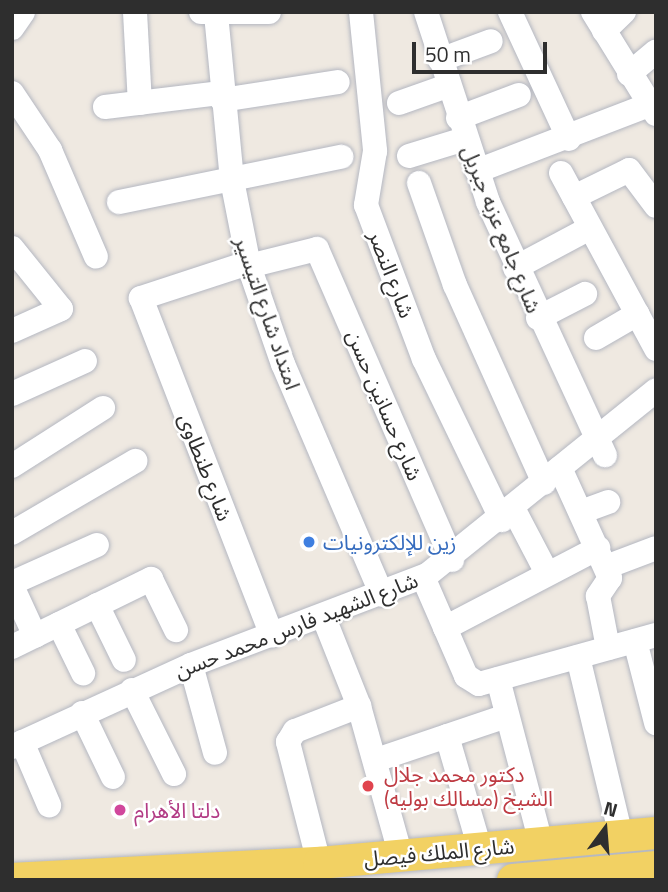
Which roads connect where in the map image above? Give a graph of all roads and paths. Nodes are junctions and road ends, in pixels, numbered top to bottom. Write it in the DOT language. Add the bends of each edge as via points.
graph roads {
  1 [pos="23,12"];
  2 [pos="135,12"];
  3 [pos="361,12"];
  4 [pos="426,12"];
  5 [pos="510,12"];
  6 [pos="624,12"];
  7 [pos="208,13"];
  8 [pos="253,13"];
  9 [pos="598,22"];
  10 [pos="12,28"];
  11 [pos="491,41"];
  12 [pos="656,51"];
  13 [pos="440,60"];
  14 [pos="629,74"];
  15 [pos="338,82"];
  16 [pos="447,86"];
  17 [pos="12,93"];
  18 [pos="519,95"];
  19 [pos="221,96"];
  20 [pos="140,103"];
  21 [pos="399,103"];
  22 [pos="105,107"];
  23 [pos="652,110"];
  24 [pos="461,128"];
  25 [pos="569,139"];
  26 [pos="409,156"];
  27 [pos="341,158"];
  28 [pos="477,171"];
  29 [pos="561,173"];
  30 [pos="232,180"];
  31 [pos="418,183"];
  32 [pos="574,197"];
  33 [pos="119,202"];
  34 [pos="656,206"];
  35 [pos="590,228"];
  36 [pos="12,248"];
  37 [pos="96,257"];
  38 [pos="248,264"];
  39 [pos="515,268"];
  40 [pos="585,294"];
  41 [pos="637,314"];
  42 [pos="538,318"];
  43 [pos="12,331"];
  44 [pos="596,338"];
  45 [pos="656,349"];
  46 [pos="85,361"];
  47 [pos="655,392"];
  48 [pos="12,394"];
  49 [pos="103,408"];
  50 [pos="600,447"];
  51 [pos="135,461"];
  52 [pos="12,466"];
  53 [pos="552,476"];
  54 [pos="608,502"];
  55 [pos="581,512"];
  56 [pos="508,515"];
  57 [pos="12,533"];
  58 [pos="97,545"];
  59 [pos="656,548"];
  60 [pos="602,557"];
  61 [pos="452,560"];
  62 [pos="547,573"];
  63 [pos="423,576"];
  64 [pos="12,584"];
  65 [pos="382,595"];
  66 [pos="97,605"];
  67 [pos="324,618"];
  68 [pos="59,624"];
  69 [pos="445,628"];
  70 [pos="176,630"];
  71 [pos="35,636"];
  72 [pos="272,636"];
  73 [pos="645,638"];
  74 [pos="12,648"];
  75 [pos="608,648"];
  76 [pos="578,656"];
  77 [pos="124,660"];
  78 [pos="191,666"];
  79 [pos="83,673"];
  80 [pos="498,679"];
  81 [pos="132,690"];
  82 [pos="359,706"];
  83 [pos="82,713"];
  84 [pos="507,716"];
  85 [pos="656,723"];
  86 [pos="447,736"];
  87 [pos="17,745"];
  88 [pos="215,753"];
  89 [pos="376,761"];
  90 [pos="174,774"];
  91 [pos="113,776"];
  92 [pos="49,805"];
  93 [pos="656,833"];
  94 [pos="621,836"];
  95 [pos="541,843"];
  96 [pos="480,849"];
  97 [pos="401,856"];
  98 [pos="319,863"];
  99 [pos="656,867"];
  100 [pos="623,875"];
  101 [pos="12,880"];
  102 [pos="513,880"];
  1 -- 10 [label="street"];
  2 -- 20 [label="street"];
  3 -- 56 [label="street, شارع النصر" via="375,151 366,205 424,359"];
  4 -- 13 [label="street, شارع جامع عزبه جبريل"];
  5 -- 25 [label="street"];
  6 -- 9 [label="street"];
  7 -- 8 [label="street"];
  7 -- 19 [label="street, امتداد شارع التيسير"];
  9 -- 14 [label="street"];
  11 -- 13 [label="street"];
  12 -- 14 [label="street"];
  13 -- 16 [label="street, شارع جامع عزبه جبريل"];
  14 -- 23 [label="street"];
  15 -- 19 [label="street"];
  16 -- 21 [label="street"];
  16 -- 24 [label="street, شارع جامع عزبه جبريل"];
  17 -- 37 [label="street" via="50,150"];
  18 -- 24 [label="street"];
  19 -- 20 [label="street"];
  19 -- 30 [label="street, امتداد شارع التيسير"];
  20 -- 22 [label="street"];
  23 -- 25 [label="street"];
  24 -- 26 [label="street"];
  24 -- 28 [label="street, شارع جامع عزبه جبريل"];
  25 -- 28 [label="street"];
  27 -- 30 [label="street"];
  28 -- 39 [label="street, شارع جامع عزبه جبريل"];
  29 -- 32 [label="street"];
  30 -- 33 [label="street"];
  30 -- 38 [label="street, امتداد شارع التيسير"];
  31 -- 53 [label="street" via="460,298"];
  32 -- 34 [label="street" via="629,170"];
  32 -- 35 [label="street"];
  35 -- 39 [label="street"];
  35 -- 41 [label="street"];
  36 -- 43 [label="street" via="61,309"];
  38 -- 61 [label="street, شارع حسانين حسن" via="317,250"];
  38 -- 65 [label="street, امتداد شارع التيسير" via="287,376"];
  38 -- 72 [label="street, شارع طنطاوى" via="141,298"];
  39 -- 42 [label="street, شارع جامع عزبه جبريل"];
  40 -- 42 [label="street"];
  41 -- 44 [label="street"];
  41 -- 45 [label="street"];
  42 -- 50 [label="street, شارع جامع عزبه جبريل"];
  46 -- 48 [label="street"];
  47 -- 50 [label="street, شارع الشهيد فارس محمد حسن"];
  49 -- 52 [label="street"];
  50 -- 53 [label="street, شارع الشهيد فارس محمد حسن"];
  51 -- 57 [label="street"];
  53 -- 55 [label="street"];
  53 -- 56 [label="street, شارع الشهيد فارس محمد حسن"];
  54 -- 55 [label="street"];
  55 -- 60 [label="street"];
  56 -- 61 [label="street, شارع الشهيد فارس محمد حسن"];
  56 -- 62 [label="street, شارع النصر"];
  58 -- 64 [label="street"];
  59 -- 60 [label="street"];
  60 -- 62 [label="street"];
  60 -- 75 [label="street" via="610,582 598,596"];
  61 -- 63 [label="street, شارع الشهيد فارس محمد حسن"];
  62 -- 69 [label="street"];
  63 -- 65 [label="street, شارع الشهيد فارس محمد حسن"];
  63 -- 69 [label="street"];
  64 -- 71 [label="street"];
  65 -- 67 [label="street, شارع الشهيد فارس محمد حسن"];
  66 -- 68 [label="street"];
  66 -- 70 [label="street" via="151,579"];
  66 -- 77 [label="street"];
  67 -- 72 [label="street, شارع الشهيد فارس محمد حسن"];
  67 -- 82 [label="street"];
  68 -- 71 [label="street"];
  68 -- 79 [label="street"];
  69 -- 80 [label="street" via="471,681"];
  71 -- 74 [label="street"];
  72 -- 78 [label="street, شارع الشهيد فارس محمد حسن"];
  73 -- 75 [label="street"];
  73 -- 85 [label="street"];
  75 -- 76 [label="street"];
  76 -- 80 [label="street"];
  76 -- 94 [label="street"];
  78 -- 81 [label="street, شارع الشهيد فارس محمد حسن"];
  78 -- 88 [label="street"];
  80 -- 84 [label="street"];
  81 -- 83 [label="street, شارع الشهيد فارس محمد حسن"];
  81 -- 90 [label="street"];
  82 -- 89 [label="street"];
  82 -- 98 [label="street" via="295,731 288,742"];
  83 -- 87 [label="street, شارع الشهيد فارس محمد حسن"];
  83 -- 91 [label="street"];
  84 -- 86 [label="street"];
  84 -- 95 [label="street"];
  86 -- 89 [label="street"];
  86 -- 96 [label="street"];
  87 -- 92 [label="street"];
  89 -- 97 [label="street"];
  93 -- 94 [label="main road, شارع الملك فيصل"];
  94 -- 95 [label="main road, شارع الملك فيصل"];
  95 -- 96 [label="main road, شارع الملك فيصل"];
  96 -- 97 [label="main road, شارع الملك فيصل"];
  97 -- 98 [label="main road, شارع الملك فيصل"];
  98 -- 101 [label="main road, شارع الملك فيصل"];
  99 -- 100 [label="main road, شارع الملك فيصل"];
  100 -- 102 [label="main road, شارع الملك فيصل"];
}
